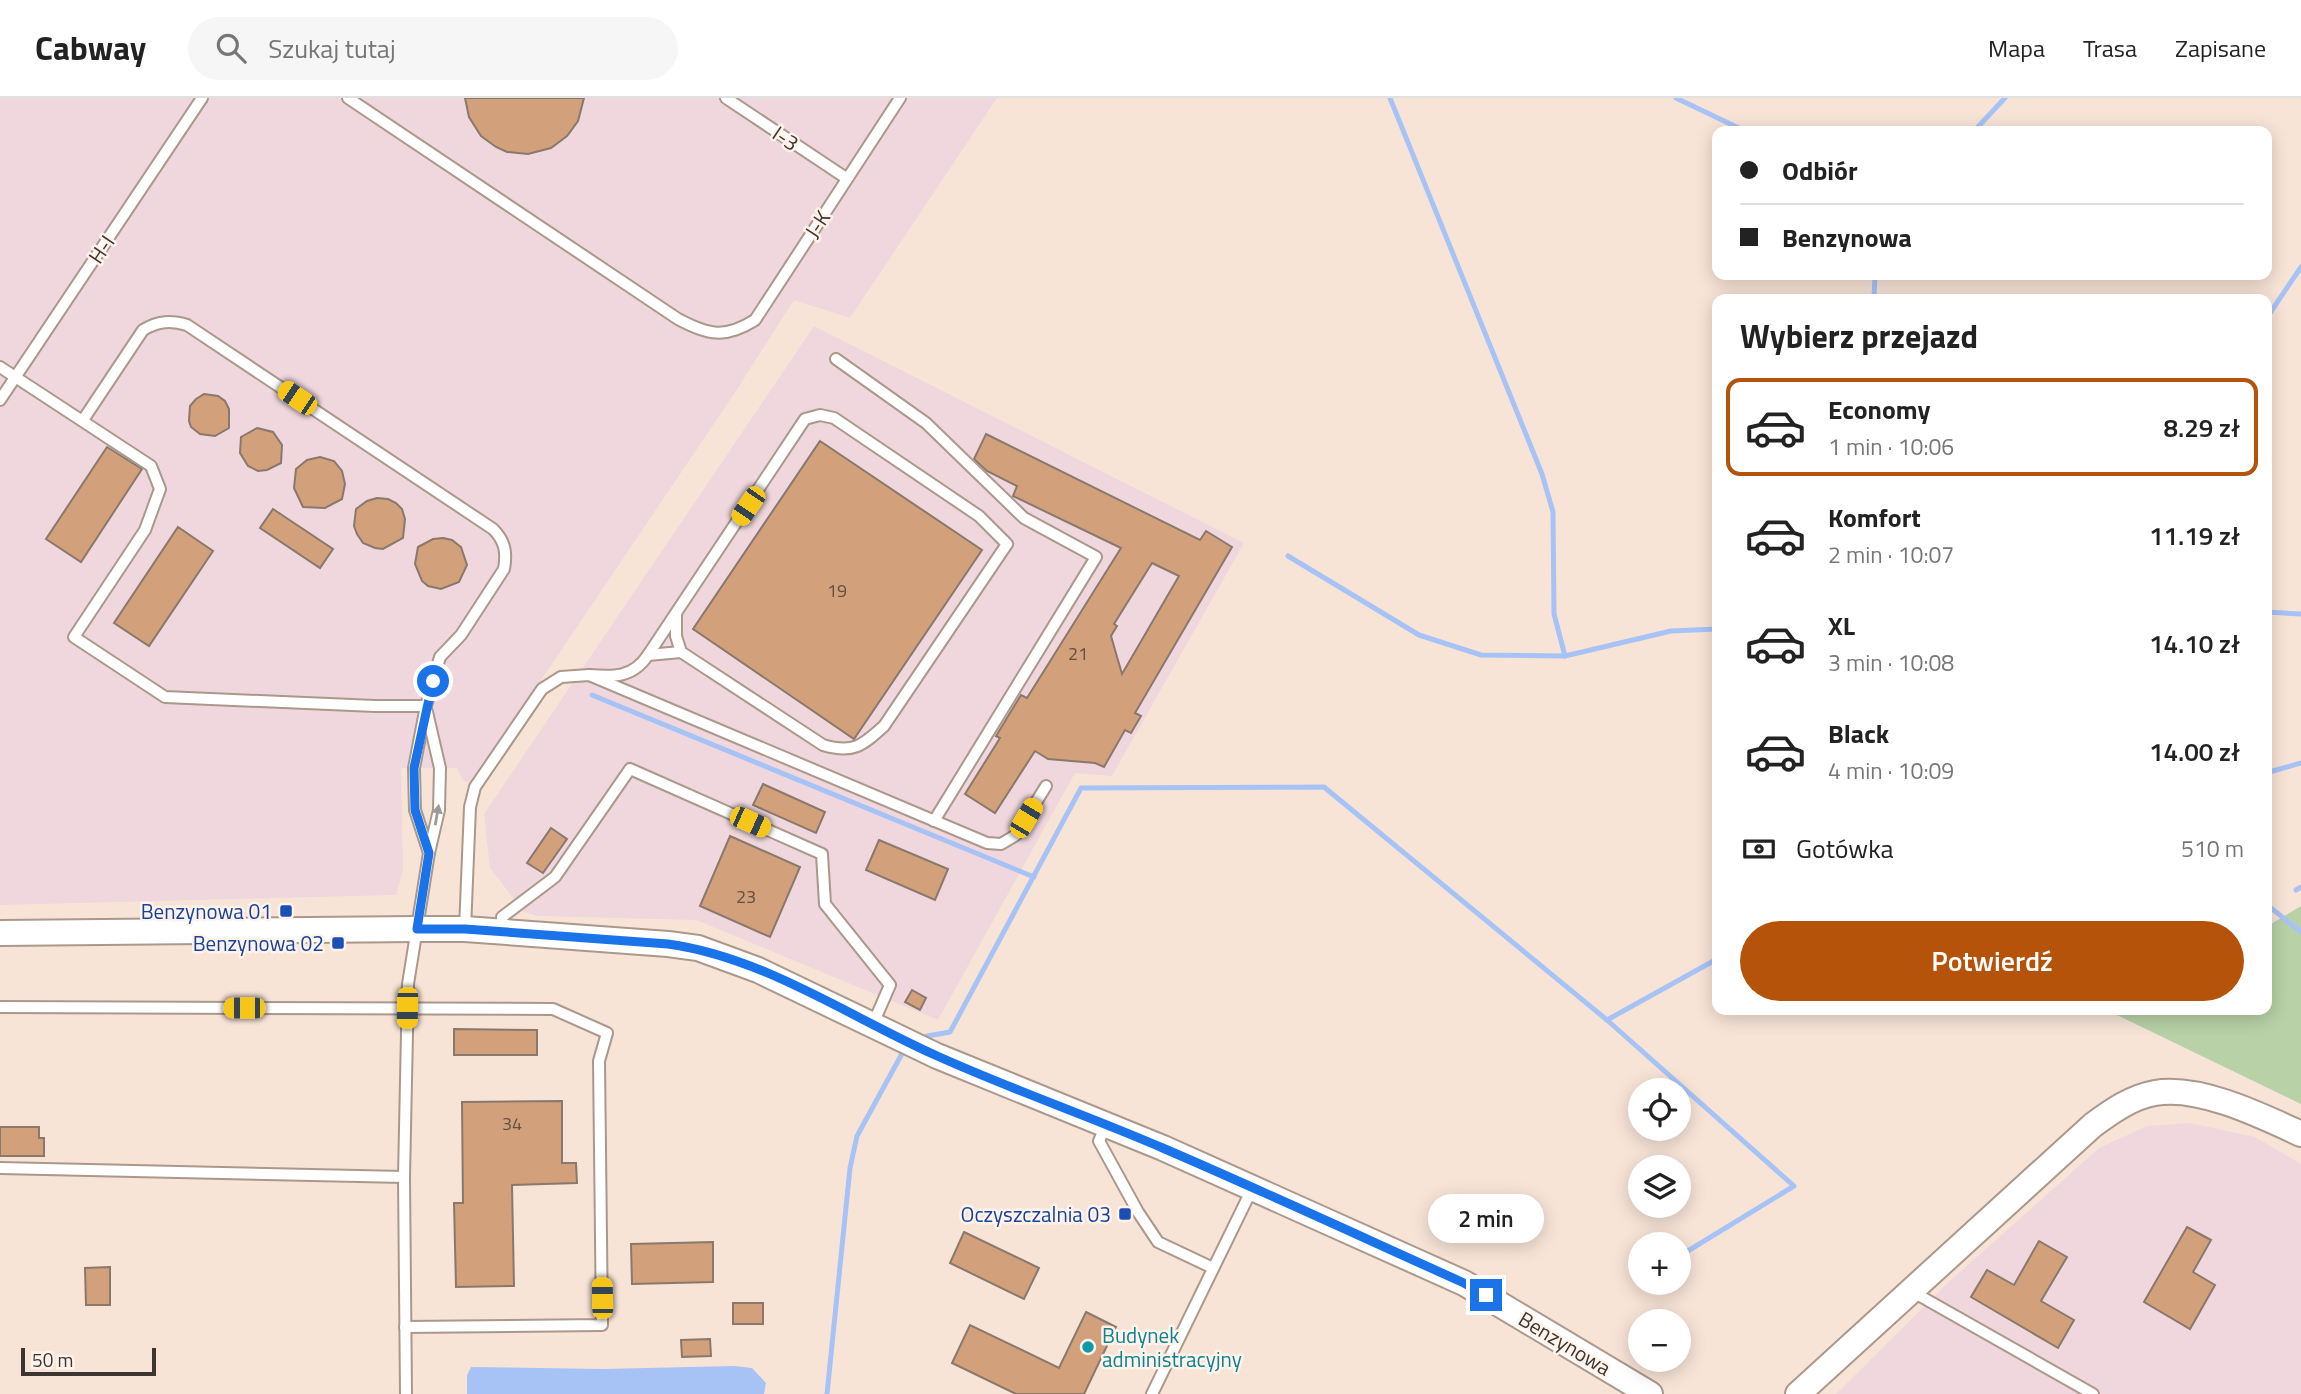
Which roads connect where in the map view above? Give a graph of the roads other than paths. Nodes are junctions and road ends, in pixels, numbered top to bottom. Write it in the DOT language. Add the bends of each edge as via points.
graph roads {
  1 [pos="202,98"];
  2 [pos="348,98"];
  3 [pos="726,98"];
  4 [pos="900,98"];
  5 [pos="846,178"];
  6 [pos="836,359"];
  7 [pos="0,367"];
  8 [pos="15,377"];
  9 [pos="0,400"];
  10 [pos="83,420"];
  11 [pos="676,613"];
  12 [pos="681,652"];
  13 [pos="648,655"];
  14 [pos="589,675"];
  15 [pos="426,706"];
  16 [pos="1046,786"];
  17 [pos="934,821"];
  18 [pos="429,853"];
  19 [pos="417,929"];
  20 [pos="465,929"];
  21 [pos="0,933"];
  22 [pos="503,933"];
  23 [pos="0,1007"];
  24 [pos="407,1008"];
  25 [pos="872,1026"];
  26 [pos="1106,1125"];
  27 [pos="2301,1134"];
  28 [pos="0,1168"];
  29 [pos="404,1177"];
  30 [pos="1253,1187"];
  31 [pos="1213,1268"];
  32 [pos="1910,1290"];
  33 [pos="405,1327"];
  34 [pos="406,1394"];
  35 [pos="1152,1394"];
  36 [pos="1650,1394"];
  37 [pos="1798,1394"];
  38 [pos="2093,1394"];
  1 -- 8 [label="lane, H-I"];
  2 -- 5 [label="lane, J-K" via="678,319 696,329 722,334 755,320"];
  3 -- 5 [label="lane, I-3"];
  4 -- 5 [label="lane, J-K"];
  6 -- 17 [label="lane" via="926,422 1024,518 1096,558"];
  7 -- 8 [label="lane"];
  8 -- 9 [label="lane, H-I"];
  8 -- 10 [label="lane"];
  10 -- 15 [label="lane" via="150,466 160,489 145,530 74,637 165,697"];
  10 -- 15 [label="lane" via="142,330 174,321 187,325 493,529 505,547 504,569 440,657"];
  11 -- 12 [label="lane"];
  11 -- 12 [label="lane" via="805,419 820,415 834,418 979,516 1007,544 884,726 856,747 842,751 823,745"];
  11 -- 13 [label="lane"];
  12 -- 13 [label="lane"];
  13 -- 14 [label="lane" via="628,675"];
  14 -- 17 [label="lane"];
  14 -- 20 [label="lane" via="561,677 542,689 475,787 470,807"];
  18 -- 15 [label="lane, one-way" via="439,810 440,768"];
  15 -- 18 [label="lane" via="414,768 415,810"];
  16 -- 17 [label="lane" via="1016,835 1000,844"];
  18 -- 19 [label="lane"];
  19 -- 20 [label="street, Benzynowa"];
  19 -- 21 [label="street, Benzynowa"];
  19 -- 24 [label="lane"];
  20 -- 22 [label="street, Benzynowa"];
  22 -- 25 [label="street, Benzynowa" via="698,948 758,970"];
  22 -- 25 [label="lane" via="502,917 555,877 630,769 822,854 825,904 890,985"];
  23 -- 24 [label="lane"];
  24 -- 29 [label="lane"];
  24 -- 33 [label="lane" via="553,1009 607,1033 599,1061 602,1325"];
  25 -- 26 [label="street, Benzynowa"];
  26 -- 30 [label="street, Benzynowa"];
  26 -- 31 [label="lane" via="1099,1141 1158,1242"];
  27 -- 32 [label="street" via="2222,1101 2176,1091 2129,1101 2093,1125"];
  28 -- 29 [label="lane"];
  29 -- 33 [label="lane"];
  30 -- 31 [label="lane"];
  30 -- 36 [label="street, Benzynowa" via="1464,1283"];
  31 -- 35 [label="lane"];
  32 -- 37 [label="street"];
  32 -- 38 [label="lane"];
  33 -- 34 [label="lane"];
}
